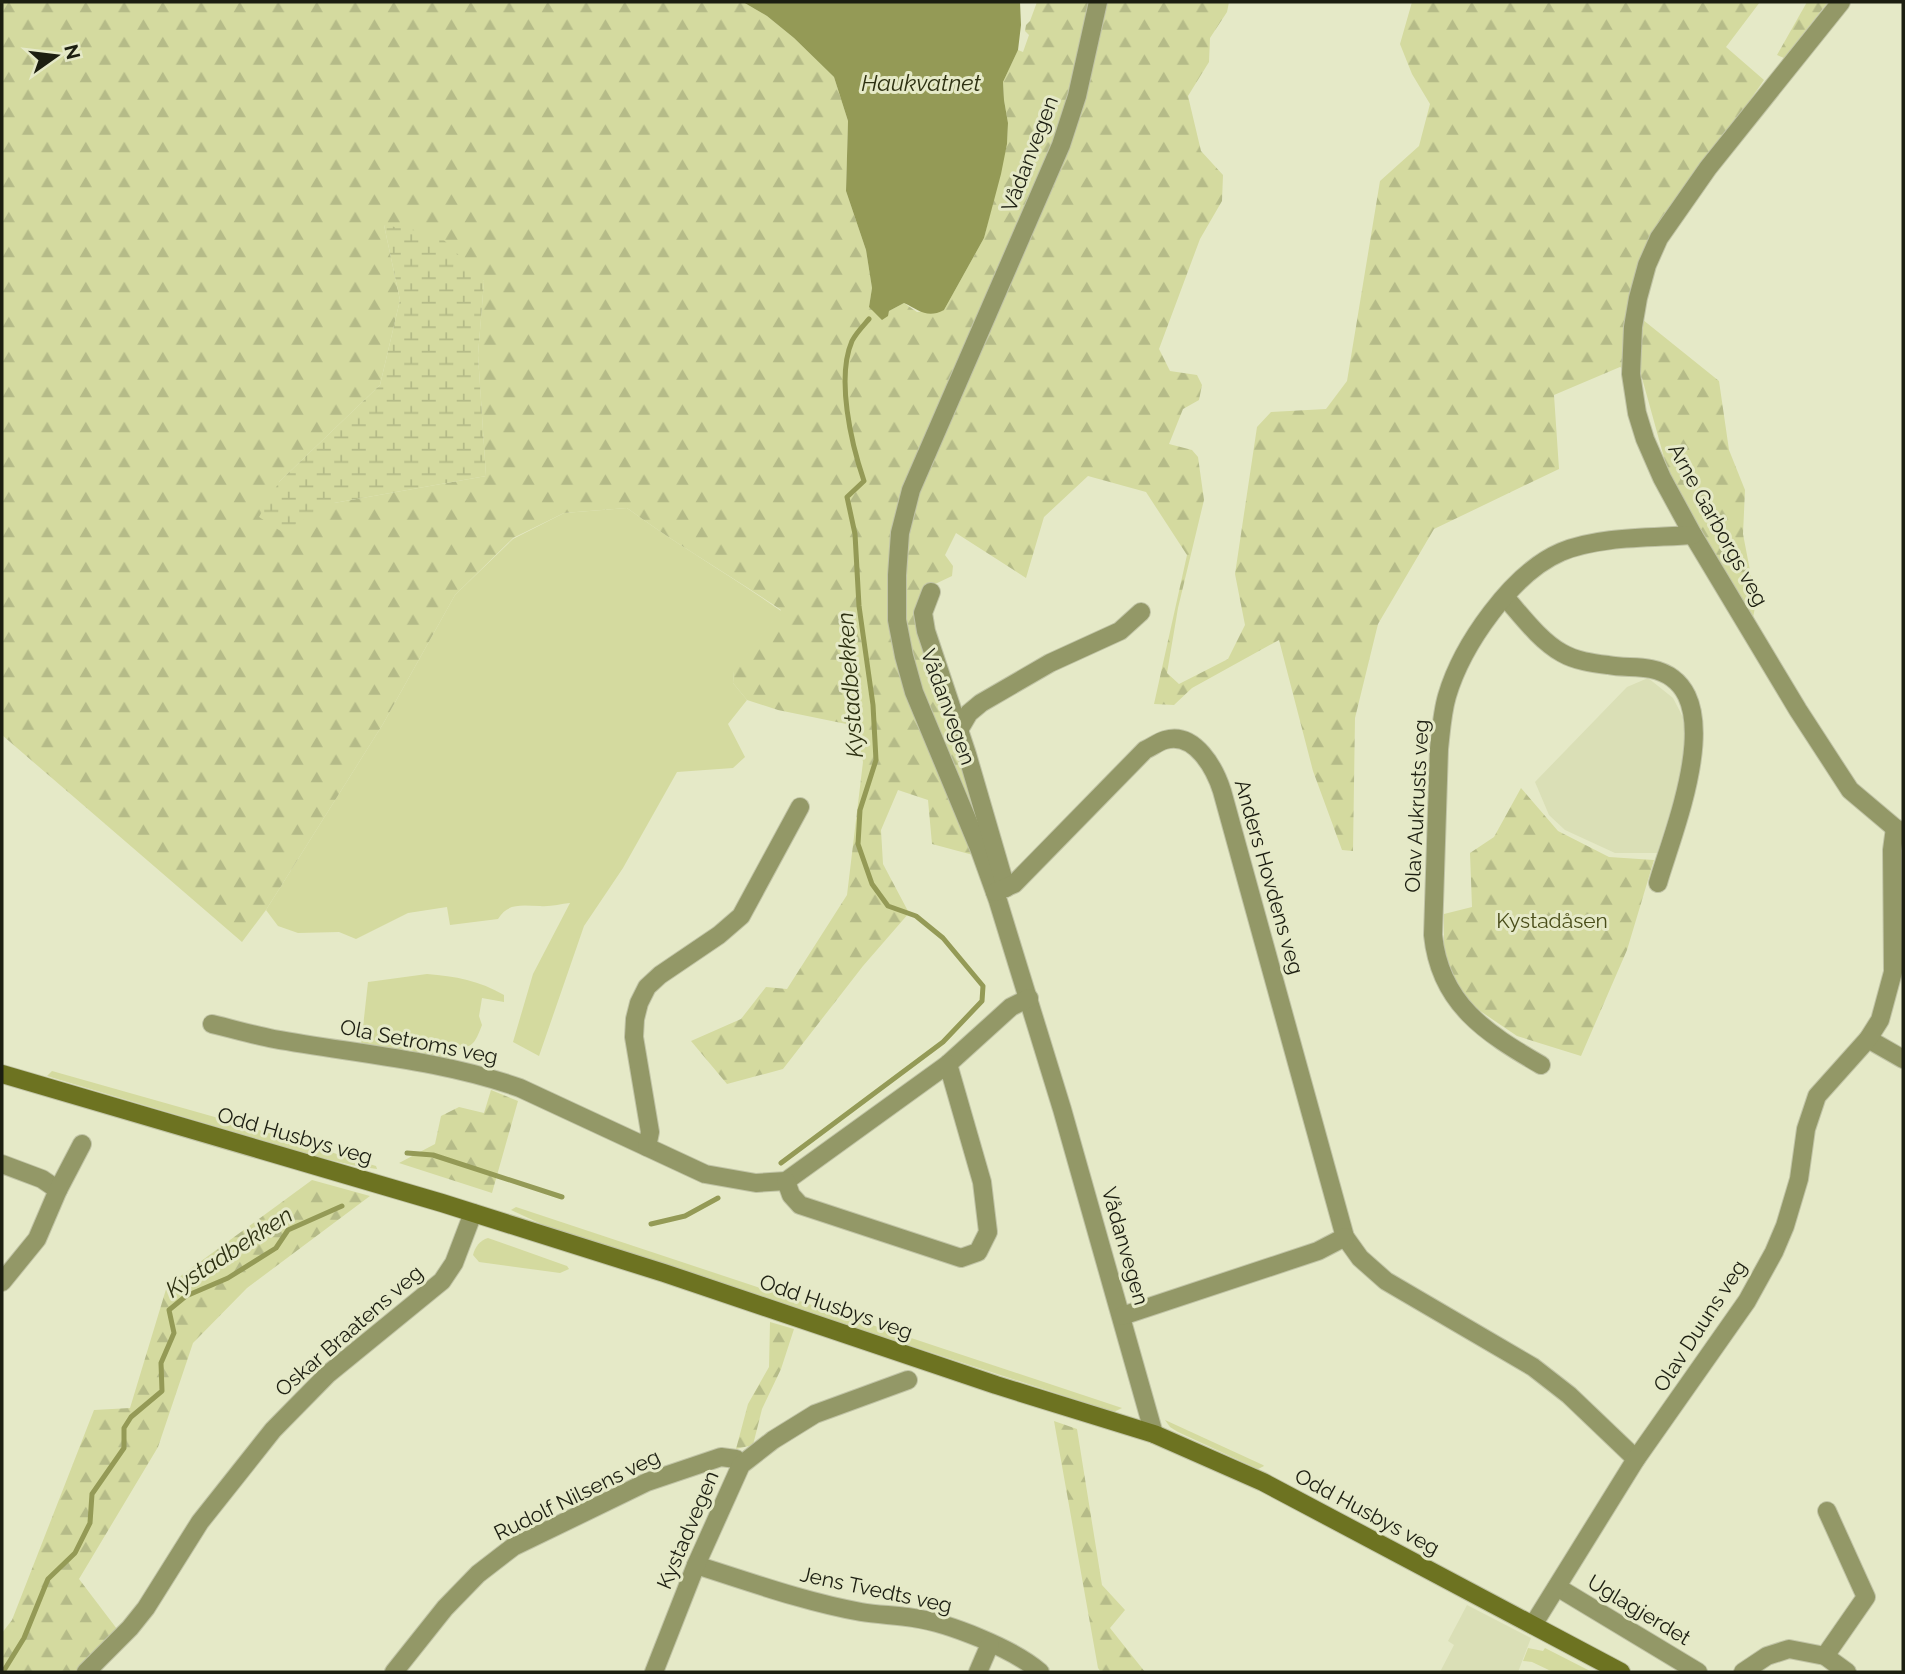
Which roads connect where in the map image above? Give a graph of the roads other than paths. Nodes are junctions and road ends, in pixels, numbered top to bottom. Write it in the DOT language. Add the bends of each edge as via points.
graph roads {
  1 [pos="1098,2"];
  2 [pos="1841,2"];
  3 [pos="1693,535"];
  4 [pos="930,592"];
  5 [pos="1505,597"];
  6 [pos="1141,612"];
  7 [pos="959,730"];
  8 [pos="800,807"];
  9 [pos="1899,830"];
  10 [pos="1658,883"];
  11 [pos="1000,890"];
  12 [pos="1029,998"];
  13 [pos="212,1024"];
  14 [pos="1868,1039"];
  15 [pos="1903,1059"];
  16 [pos="948,1064"];
  17 [pos="1541,1065"];
  18 [pos="2,1074"];
  19 [pos="82,1144"];
  20 [pos="647,1147"];
  21 [pos="2,1164"];
  22 [pos="786,1181"];
  23 [pos="58,1190"];
  24 [pos="473,1213"];
  25 [pos="1345,1237"];
  26 [pos="3,1279"];
  27 [pos="1122,1316"];
  28 [pos="908,1380"];
  29 [pos="1154,1434"];
  30 [pos="1636,1459"];
  31 [pos="741,1465"];
  32 [pos="1827,1511"];
  33 [pos="696,1564"];
  34 [pos="1557,1587"];
  35 [pos="1533,1625"];
  36 [pos="990,1644"];
  37 [pos="1825,1656"];
  38 [pos="86,1672"];
  39 [pos="394,1672"];
  40 [pos="654,1672"];
  41 [pos="978,1672"];
  42 [pos="1040,1672"];
  43 [pos="1621,1672"];
  44 [pos="1698,1672"];
  45 [pos="1743,1672"];
  46 [pos="1847,1672"];
  1 -- 11 [label="street, Vådanvegen" via="1061,145 911,490 900,533 897,620 914,692"];
  2 -- 3 [label="street, Arne Garborgs veg" via="1684,200 1659,239 1642,283 1632,347 1637,413 1656,465"];
  3 -- 5 [label="street, Olav Aukrusts veg" via="1597,543 1561,552 1528,574"];
  3 -- 9 [label="street, Arne Garborgs veg" via="1850,789"];
  4 -- 7 [label="street, Vådanvegen" via="923,613 926,631"];
  5 -- 10 [label="street" via="1560,652 1610,666 1650,668 1678,682 1686,694 1693,723 1693,764"];
  5 -- 17 [label="street, Olav Aukrusts veg" via="1460,664 1441,721 1433,935 1436,960 1457,1000 1498,1040"];
  6 -- 7 [label="street, Vådanvegen" via="1120,631 1050,663 981,703"];
  7 -- 11 [label="street, Vådanvegen"];
  8 -- 20 [label="street" via="741,916 660,975 639,1003 634,1037 650,1132"];
  9 -- 14 [label="street, Olav Duuns veg" via="1892,849 1893,972 1883,1012"];
  11 -- 12 [label="street, Vådanvegen"];
  11 -- 25 [label="street, Anders Hovdens veg" via="1014,884 1145,750 1175,739 1207,758 1222,792"];
  12 -- 16 [label="street" via="1010,1007"];
  12 -- 27 [label="street, Vådanvegen"];
  13 -- 20 [label="street, Ola Setroms veg" via="491,1077"];
  14 -- 15 [label="street"];
  14 -- 30 [label="street, Olav Duuns veg" via="1825,1085 1811,1110 1799,1179 1767,1264 1724,1336"];
  16 -- 22 [label="street"];
  16 -- 22 [label="street" via="982,1182 988,1232 978,1252 961,1258 800,1205"];
  18 -- 24 [label="street, Odd Husbys veg"];
  19 -- 23 [label="street"];
  20 -- 22 [label="street, Ola Setroms veg" via="705,1174 756,1183"];
  21 -- 23 [label="street"];
  23 -- 26 [label="street" via="37,1239"];
  24 -- 29 [label="street, Odd Husbys veg"];
  24 -- 38 [label="street, Oskar Braatens veg" via="442,1281 328,1374 273,1430 200,1522 146,1608"];
  25 -- 27 [label="street" via="1318,1251"];
  25 -- 30 [label="street, Anders Hovdens veg" via="1386,1281 1542,1374"];
  27 -- 29 [label="street, Vådanvegen"];
  28 -- 31 [label="street, Kystadvegen" via="814,1414"];
  29 -- 35 [label="street, Odd Husbys veg" via="1263,1482"];
  30 -- 34 [label="street, Olav Duuns veg"];
  31 -- 33 [label="street, Kystadvegen"];
  31 -- 39 [label="street, Rudolf Nilsens veg" via="721,1457 647,1482 513,1547 445,1608"];
  32 -- 37 [label="street" via="1866,1597"];
  33 -- 36 [label="street, Jens Tvedts veg" via="848,1609 916,1618"];
  33 -- 40 [label="street, Kystadvegen"];
  34 -- 35 [label="street, Olav Duuns veg"];
  34 -- 44 [label="street, Uglagjerdet"];
  35 -- 43 [label="street, Odd Husbys veg"];
  36 -- 41 [label="street"];
  36 -- 42 [label="street, Jens Tvedts veg"];
  37 -- 45 [label="street" via="1789,1649 1767,1656"];
  37 -- 46 [label="street"];
}
